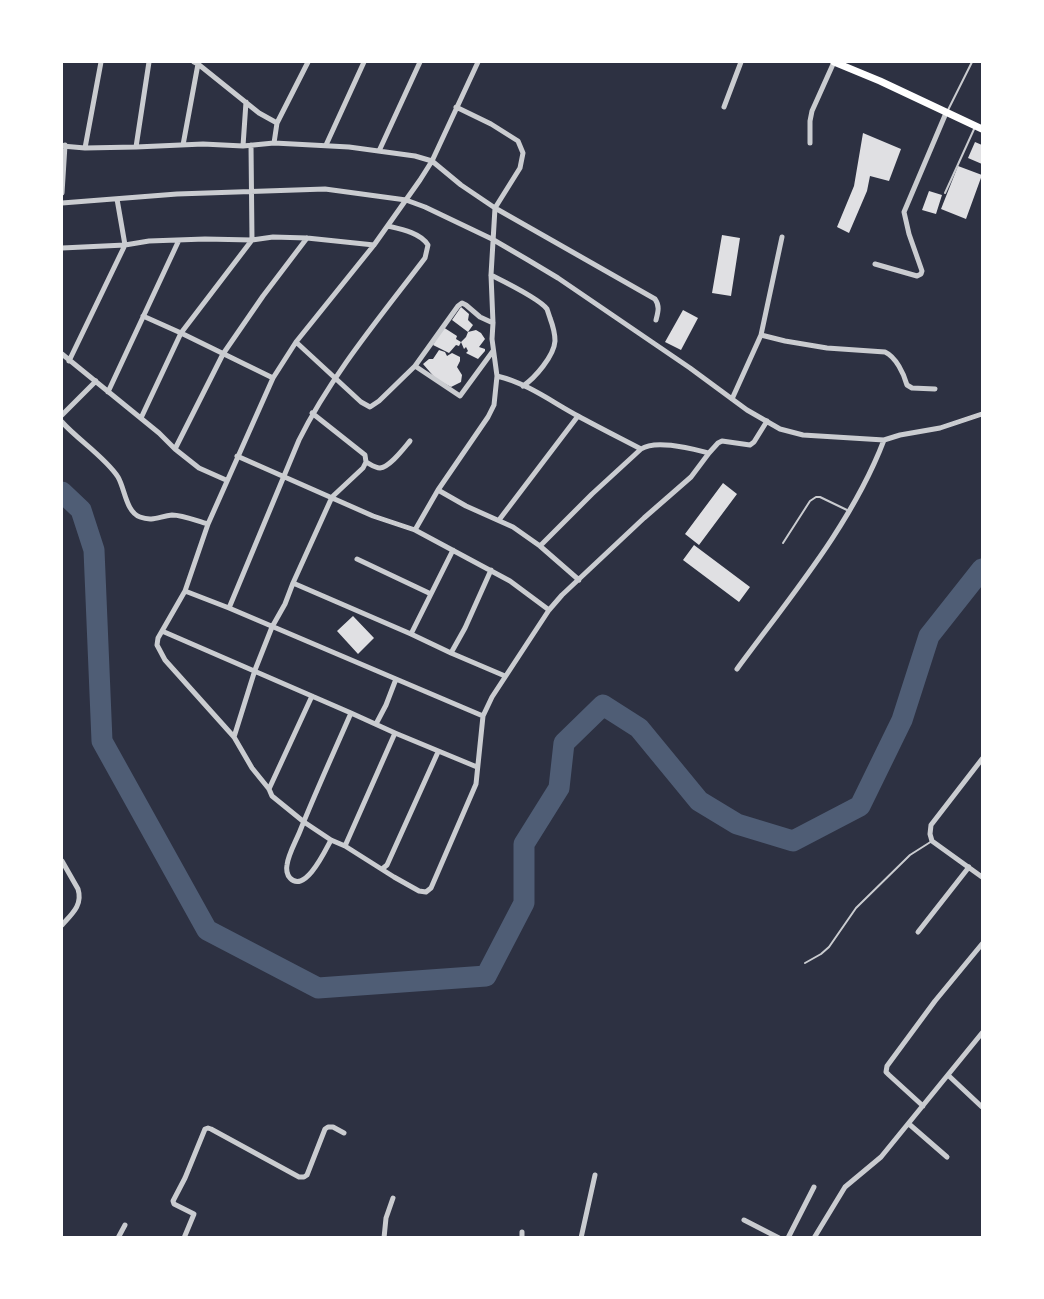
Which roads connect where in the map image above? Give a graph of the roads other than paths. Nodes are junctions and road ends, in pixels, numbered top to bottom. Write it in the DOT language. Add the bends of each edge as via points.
graph roads {
  1 [pos="101,62"];
  2 [pos="149,62"];
  3 [pos="308,62"];
  4 [pos="364,62"];
  5 [pos="420,62"];
  6 [pos="478,62"];
  7 [pos="741,62"];
  8 [pos="834,62"];
  9 [pos="972,62"];
  10 [pos="196,63"];
  11 [pos="246,102"];
  12 [pos="724,106"];
  13 [pos="456,107"];
  14 [pos="946,113"];
  15 [pos="277,123"];
  16 [pos="979,128"];
  17 [pos="274,143"];
  18 [pos="810,143"];
  19 [pos="63,145"];
  20 [pos="251,145"];
  21 [pos="326,145"];
  22 [pos="183,146"];
  23 [pos="243,146"];
  24 [pos="136,147"];
  25 [pos="85,148"];
  26 [pos="380,151"];
  27 [pos="432,161"];
  28 [pos="252,190"];
  29 [pos="62,193"];
  30 [pos="945,193"];
  31 [pos="117,199"];
  32 [pos="406,200"];
  33 [pos="62,203"];
  34 [pos="495,208"];
  35 [pos="388,226"];
  36 [pos="782,237"];
  37 [pos="307,238"];
  38 [pos="492,239"];
  39 [pos="179,240"];
  40 [pos="252,240"];
  41 [pos="374,244"];
  42 [pos="125,245"];
  43 [pos="63,248"];
  44 [pos="62,255"];
  45 [pos="875,264"];
  46 [pos="491,275"];
  47 [pos="143,316"];
  48 [pos="656,320"];
  49 [pos="493,323"];
  50 [pos="181,333"];
  51 [pos="761,335"];
  52 [pos="296,342"];
  53 [pos="493,351"];
  54 [pos="62,354"];
  55 [pos="224,354"];
  56 [pos="69,361"];
  57 [pos="415,366"];
  58 [pos="497,376"];
  59 [pos="273,378"];
  60 [pos="336,378"];
  61 [pos="96,381"];
  62 [pos="523,386"];
  63 [pos="935,389"];
  64 [pos="108,392"];
  65 [pos="732,399"];
  66 [pos="312,413"];
  67 [pos="982,414"];
  68 [pos="62,415"];
  69 [pos="578,416"];
  70 [pos="141,418"];
  71 [pos="767,421"];
  72 [pos="62,422"];
  73 [pos="884,440"];
  74 [pos="410,441"];
  75 [pos="175,448"];
  76 [pos="641,449"];
  77 [pos="709,453"];
  78 [pos="237,456"];
  79 [pos="366,462"];
  80 [pos="284,476"];
  81 [pos="226,480"];
  82 [pos="438,490"];
  83 [pos="332,497"];
  84 [pos="849,512"];
  85 [pos="499,520"];
  86 [pos="208,524"];
  87 [pos="414,530"];
  88 [pos="783,543"];
  89 [pos="540,546"];
  90 [pos="453,550"];
  91 [pos="357,559"];
  92 [pos="491,570"];
  93 [pos="579,580"];
  94 [pos="293,583"];
  95 [pos="185,591"];
  96 [pos="431,594"];
  97 [pos="229,608"];
  98 [pos="549,610"];
  99 [pos="272,627"];
  100 [pos="162,631"];
  101 [pos="411,634"];
  102 [pos="451,653"];
  103 [pos="737,669"];
  104 [pos="255,670"];
  105 [pos="505,676"];
  106 [pos="396,680"];
  107 [pos="312,696"];
  108 [pos="351,713"];
  109 [pos="483,716"];
  110 [pos="376,724"];
  111 [pos="395,733"];
  112 [pos="234,737"];
  113 [pos="438,752"];
  114 [pos="982,759"];
  115 [pos="477,767"];
  116 [pos="269,789"];
  117 [pos="304,822"];
  118 [pos="332,840"];
  119 [pos="932,842"];
  120 [pos="345,846"];
  121 [pos="62,861"];
  122 [pos="969,867"];
  123 [pos="382,869"];
  124 [pos="982,877"];
  125 [pos="62,926"];
  126 [pos="918,932"];
  127 [pos="982,944"];
  128 [pos="805,963"];
  129 [pos="982,1033"];
  130 [pos="949,1076"];
  131 [pos="923,1106"];
  132 [pos="982,1107"];
  133 [pos="909,1124"];
  134 [pos="344,1133"];
  135 [pos="947,1157"];
  136 [pos="595,1175"];
  137 [pos="814,1187"];
  138 [pos="393,1198"];
  139 [pos="744,1220"];
  140 [pos="125,1225"];
  141 [pos="118,1238"];
  142 [pos="184,1238"];
  143 [pos="384,1238"];
  144 [pos="581,1238"];
  145 [pos="779,1238"];
  146 [pos="788,1238"];
  147 [pos="814,1238"];
  1 -- 25 [label="street"];
  2 -- 24 [label="street"];
  3 -- 15 [label="street"];
  4 -- 21 [label="street"];
  5 -- 26 [label="street"];
  6 -- 13 [label="street"];
  7 -- 12 [label="street"];
  8 -- 14 [label="main road"];
  8 -- 18 [label="street" via="812,111"];
  9 -- 14 [label="lane"];
  10 -- 11 [label="street"];
  10 -- 22 [label="street"];
  11 -- 15 [label="street"];
  11 -- 23 [label="street"];
  13 -- 27 [label="street"];
  13 -- 34 [label="street" via="518,141 524,153 520,168"];
  14 -- 16 [label="main road"];
  14 -- 45 [label="street" via="904,212 922,272 917,276"];
  15 -- 17 [label="street"];
  16 -- 30 [label="lane"];
  17 -- 20 [label="street"];
  17 -- 21 [label="street"];
  19 -- 25 [label="street"];
  19 -- 29 [label="street"];
  20 -- 23 [label="street"];
  20 -- 28 [label="street"];
  21 -- 26 [label="street"];
  22 -- 23 [label="street"];
  22 -- 24 [label="street"];
  24 -- 25 [label="street"];
  26 -- 27 [label="street"];
  27 -- 32 [label="street"];
  27 -- 34 [label="street"];
  28 -- 31 [label="street"];
  28 -- 32 [label="street" via="325,189"];
  28 -- 40 [label="street"];
  31 -- 33 [label="street"];
  31 -- 42 [label="street"];
  32 -- 35 [label="street"];
  32 -- 38 [label="street"];
  34 -- 38 [label="street"];
  34 -- 48 [label="street" via="655,298"];
  35 -- 41 [label="street"];
  35 -- 60 [label="street" via="423,238 428,245 425,258"];
  36 -- 51 [label="street"];
  37 -- 40 [label="street"];
  37 -- 41 [label="street"];
  37 -- 55 [label="street"];
  38 -- 46 [label="street"];
  38 -- 65 [label="street" via="558,278"];
  39 -- 40 [label="street"];
  39 -- 42 [label="street"];
  39 -- 47 [label="street"];
  40 -- 50 [label="street"];
  41 -- 52 [label="street"];
  42 -- 43 [label="street"];
  42 -- 56 [label="street"];
  43 -- 44 [label="street"];
  46 -- 49 [label="street"];
  46 -- 62 [label="street" via="547,309 554,329 553,348 538,373"];
  47 -- 50 [label="street"];
  47 -- 64 [label="street"];
  49 -- 53 [label="street"];
  49 -- 57 [label="street" via="462,303"];
  50 -- 55 [label="street"];
  50 -- 70 [label="street"];
  51 -- 63 [label="street" via="827,348 885,352 891,355 907,385"];
  51 -- 65 [label="street"];
  52 -- 59 [label="street"];
  52 -- 60 [label="street"];
  53 -- 57 [label="street" via="460,396"];
  53 -- 58 [label="street"];
  54 -- 56 [label="street"];
  55 -- 59 [label="street"];
  55 -- 75 [label="street"];
  56 -- 61 [label="street"];
  57 -- 60 [label="street" via="370,407"];
  58 -- 62 [label="street"];
  58 -- 82 [label="street" via="494,405 488,417"];
  59 -- 78 [label="street"];
  60 -- 66 [label="street"];
  61 -- 64 [label="street"];
  61 -- 68 [label="street"];
  62 -- 69 [label="street"];
  64 -- 70 [label="street"];
  65 -- 71 [label="street"];
  66 -- 79 [label="street" via="365,456"];
  66 -- 80 [label="street"];
  67 -- 73 [label="street"];
  69 -- 76 [label="street"];
  69 -- 85 [label="street"];
  70 -- 75 [label="street"];
  71 -- 73 [label="street" via="803,435"];
  71 -- 77 [label="street" via="750,445 722,441"];
  72 -- 86 [label="street" via="118,477 136,516 179,516"];
  73 -- 84 [label="street"];
  74 -- 79 [label="street" via="386,466 380,468"];
  75 -- 81 [label="street" via="199,468"];
  76 -- 77 [label="street" via="658,445"];
  76 -- 89 [label="street"];
  77 -- 93 [label="street" via="691,477"];
  78 -- 80 [label="street"];
  78 -- 81 [label="street"];
  79 -- 83 [label="street"];
  80 -- 83 [label="street"];
  80 -- 97 [label="street"];
  81 -- 86 [label="street"];
  82 -- 85 [label="street"];
  82 -- 87 [label="street"];
  83 -- 87 [label="street"];
  83 -- 94 [label="street"];
  84 -- 88 [label="lane" via="816,497"];
  84 -- 103 [label="street"];
  85 -- 89 [label="street"];
  86 -- 95 [label="street"];
  87 -- 90 [label="street"];
  89 -- 93 [label="street"];
  90 -- 92 [label="street"];
  90 -- 96 [label="street"];
  91 -- 96 [label="street"];
  92 -- 98 [label="street"];
  92 -- 102 [label="street"];
  93 -- 98 [label="street"];
  94 -- 99 [label="street"];
  94 -- 101 [label="street"];
  95 -- 97 [label="street"];
  95 -- 100 [label="street"];
  96 -- 101 [label="street"];
  97 -- 99 [label="street"];
  98 -- 105 [label="street"];
  99 -- 104 [label="street"];
  99 -- 106 [label="street"];
  100 -- 104 [label="street"];
  100 -- 112 [label="street" via="157,645 165,660"];
  101 -- 102 [label="street"];
  102 -- 105 [label="street"];
  104 -- 107 [label="street"];
  104 -- 112 [label="street"];
  105 -- 109 [label="street"];
  106 -- 109 [label="street"];
  106 -- 110 [label="street"];
  107 -- 108 [label="street"];
  107 -- 116 [label="street"];
  108 -- 110 [label="street"];
  108 -- 117 [label="street"];
  109 -- 115 [label="street"];
  110 -- 111 [label="street"];
  111 -- 113 [label="street"];
  111 -- 120 [label="street"];
  112 -- 116 [label="street"];
  113 -- 115 [label="street"];
  113 -- 123 [label="street"];
  114 -- 119 [label="street" via="931,825"];
  115 -- 123 [label="street" via="476,784 431,888 419,891"];
  116 -- 117 [label="street" via="272,796"];
  117 -- 118 [label="street"];
  117 -- 118 [label="street" via="287,865 290,879 301,882 308,877"];
  118 -- 120 [label="street"];
  119 -- 122 [label="street"];
  119 -- 128 [label="lane" via="910,855 856,908 829,947"];
  120 -- 123 [label="street"];
  121 -- 125 [label="street" via="80,900"];
  122 -- 124 [label="street"];
  122 -- 126 [label="street"];
  127 -- 131 [label="street" via="887,1066 886,1072"];
  129 -- 130 [label="street"];
  130 -- 131 [label="street"];
  130 -- 132 [label="street"];
  131 -- 133 [label="street"];
  133 -- 135 [label="street"];
  133 -- 147 [label="street" via="881,1157 845,1186"];
  134 -- 142 [label="street" via="333,1127 326,1129 304,1177 205,1129 173,1201 194,1214"];
  136 -- 144 [label="street"];
  137 -- 146 [label="street"];
  138 -- 143 [label="street"];
  139 -- 145 [label="street"];
  140 -- 141 [label="street"];
}
